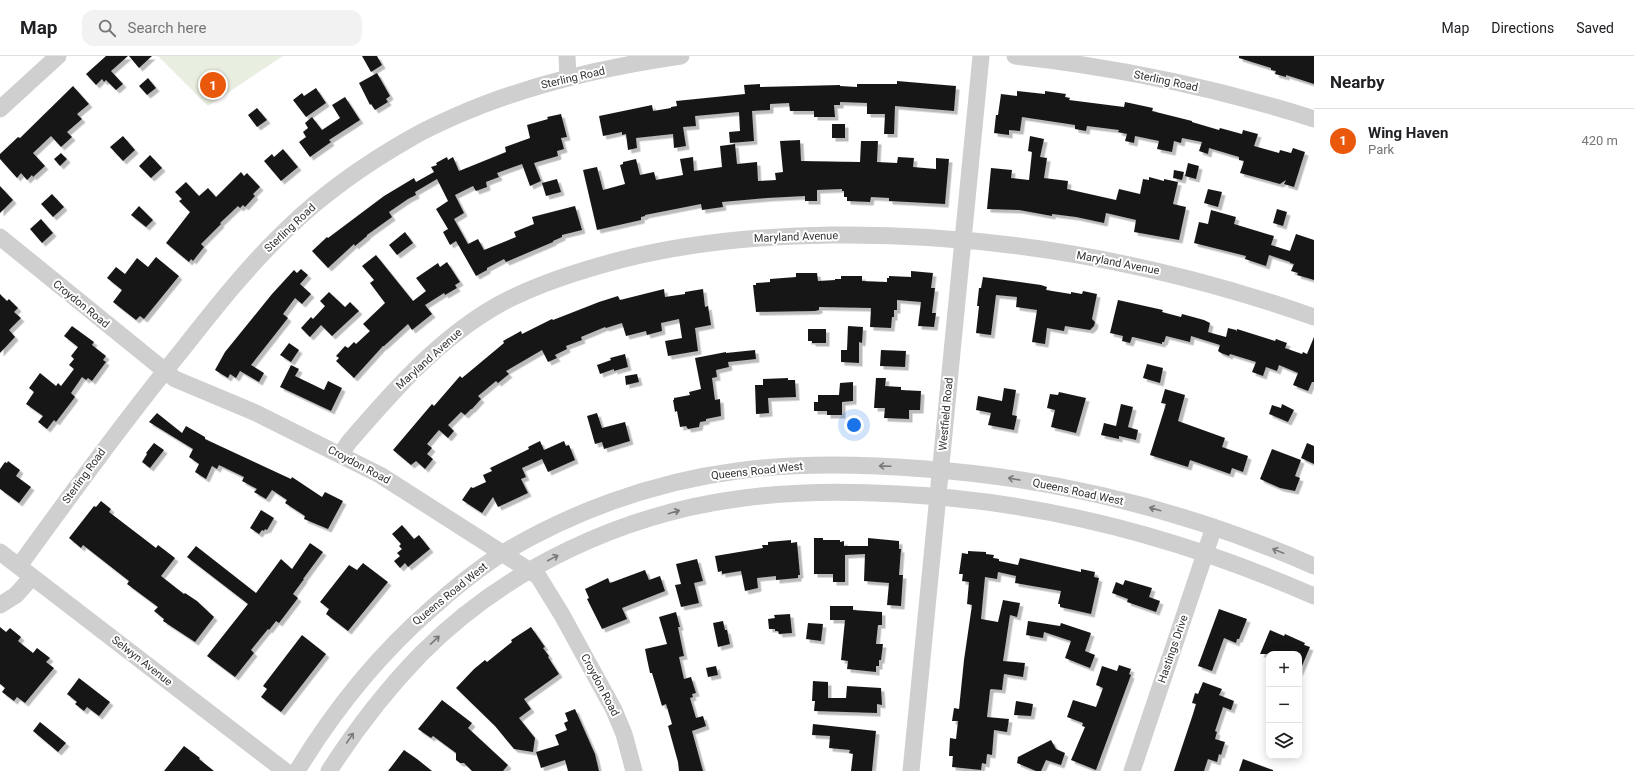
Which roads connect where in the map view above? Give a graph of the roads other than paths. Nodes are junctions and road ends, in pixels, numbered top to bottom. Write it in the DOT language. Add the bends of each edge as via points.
graph roads {
  1 [pos="58,56"];
  2 [pos="567,56"];
  3 [pos="681,56"];
  4 [pos="981,56"];
  5 [pos="1016,56"];
  6 [pos="568,78"];
  7 [pos="0,109"];
  8 [pos="1314,119"];
  9 [pos="0,237"];
  10 [pos="962,240"];
  11 [pos="1314,317"];
  12 [pos="165,371"];
  13 [pos="340,455"];
  14 [pos="941,470"];
  15 [pos="938,497"];
  16 [pos="1214,527"];
  17 [pos="0,552"];
  18 [pos="504,553"];
  19 [pos="1206,553"];
  20 [pos="19,566"];
  21 [pos="1314,566"];
  22 [pos="531,570"];
  23 [pos="32,576"];
  24 [pos="1314,596"];
  25 [pos="0,605"];
  26 [pos="285,771"];
  27 [pos="297,771"];
  28 [pos="329,771"];
  29 [pos="634,771"];
  30 [pos="911,771"];
  31 [pos="1132,771"];
  1 -- 7 [label="street"];
  2 -- 6 [label="street"];
  3 -- 6 [label="street, Sterling Road"];
  4 -- 10 [label="street, Westfield Road"];
  5 -- 8 [label="street, Sterling Road" via="1167,80"];
  6 -- 12 [label="street, Sterling Road" via="516,92 424,131 342,183 297,220 264,252"];
  9 -- 12 [label="street, Croydon Road"];
  10 -- 11 [label="street, Maryland Avenue" via="1039,249 1136,266 1226,289"];
  10 -- 13 [label="street, Maryland Avenue" via="873,235 748,238 667,249 565,276 524,292 498,306 443,343 395,388"];
  10 -- 14 [label="street, Westfield Road"];
  12 -- 13 [label="street, Croydon Road" via="175,379 256,413"];
  12 -- 20 [label="street, Sterling Road"];
  13 -- 18 [label="street, Croydon Road" via="397,485"];
  14 -- 15 [label="street, Westfield Road"];
  16 -- 14 [label="street, Queens Road West, one-way" via="1152,508 1073,489 1006,477"];
  14 -- 18 [label="street, Queens Road West, one-way" via="825,465 749,469 712,475 672,483 603,505"];
  15 -- 19 [label="street" via="1073,517 1125,529"];
  22 -- 15 [label="street, one-way" via="608,533 644,520 721,501 821,492"];
  15 -- 30 [label="street, Westfield Road"];
  16 -- 19 [label="street, Hastings Drive"];
  21 -- 16 [label="street, Queens Road West, one-way"];
  17 -- 20 [label="street, Selwyn Avenue"];
  18 -- 22 [label="street, Croydon Road"];
  18 -- 27 [label="street, Queens Road West" via="443,598 388,649 342,703"];
  19 -- 24 [label="street"];
  19 -- 31 [label="street, Hastings Drive"];
  20 -- 23 [label="street, Selwyn Avenue"];
  28 -- 22 [label="street, one-way" via="369,713 422,653 448,628 501,588"];
  22 -- 29 [label="street, Croydon Road" via="543,582 608,697 620,722"];
  23 -- 25 [label="street" via="16,595"];
  23 -- 26 [label="street, Selwyn Avenue"];
}
